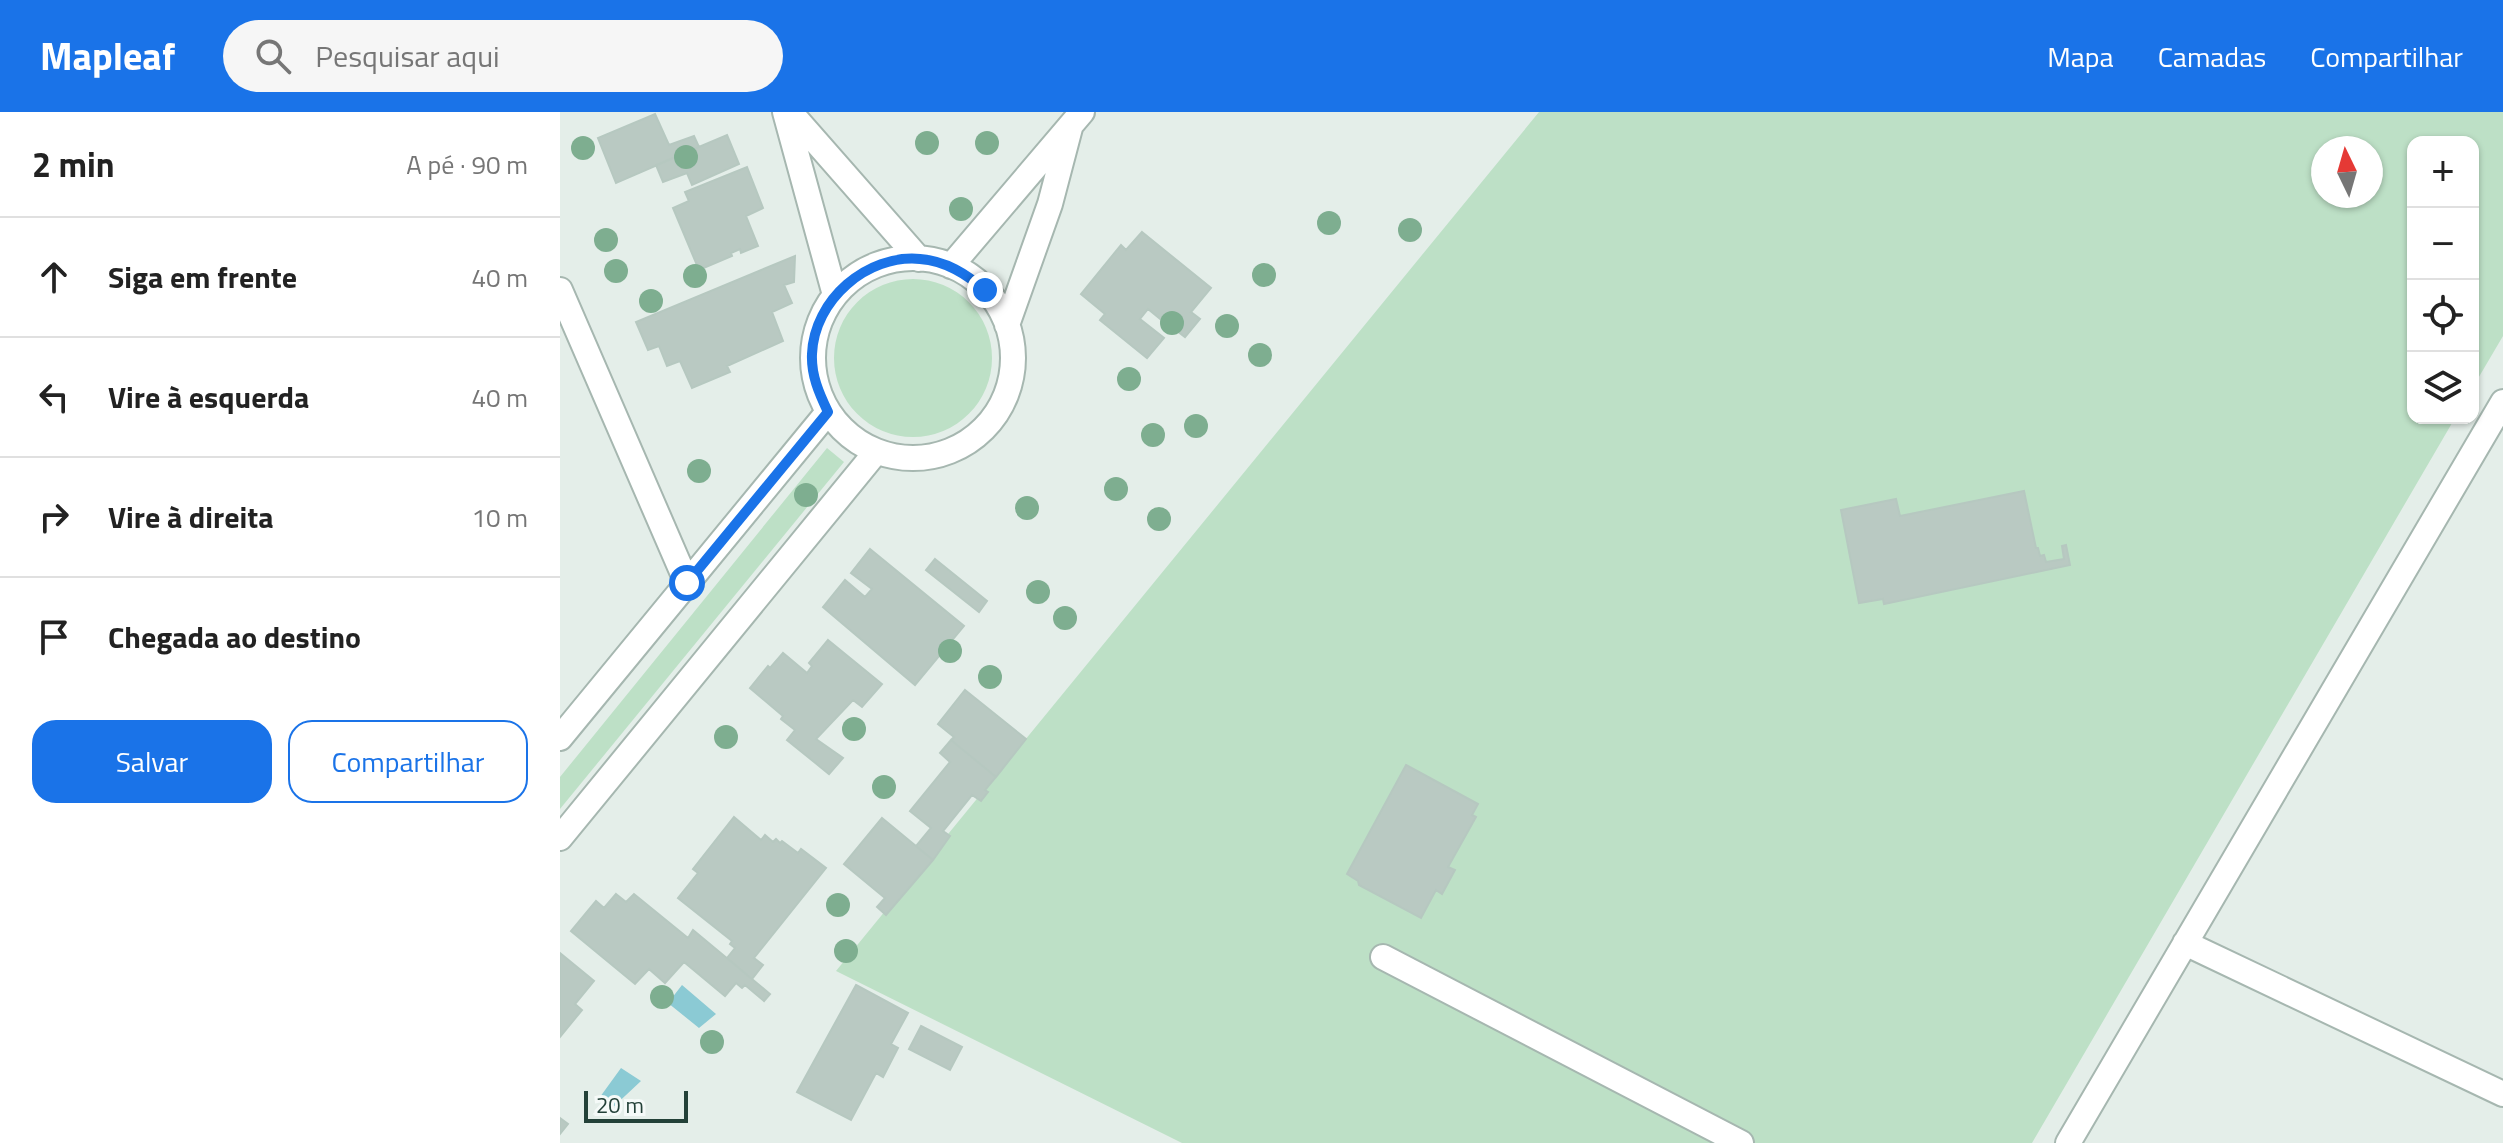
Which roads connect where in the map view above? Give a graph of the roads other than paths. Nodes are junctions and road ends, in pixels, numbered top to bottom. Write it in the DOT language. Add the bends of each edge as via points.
graph roads {
  1 [pos="787,112"];
  2 [pos="1076,120"];
  3 [pos="919,259"];
  4 [pos="951,266"];
  5 [pos="560,290"];
  6 [pos="835,295"];
  7 [pos="1007,325"];
  8 [pos="2503,402"];
  9 [pos="828,412"];
  10 [pos="876,452"];
  11 [pos="687,583"];
  12 [pos="560,738"];
  13 [pos="560,838"];
  14 [pos="2185,943"];
  15 [pos="1383,957"];
  16 [pos="2503,1094"];
  17 [pos="1741,1143"];
  18 [pos="2068,1143"];
  1 -- 3 [label="street"];
  1 -- 6 [label="street"];
  2 -- 4 [label="street"];
  2 -- 7 [label="street"];
  3 -- 4 [label="street"];
  3 -- 6 [label="street" via="887,262 859,274"];
  4 -- 7 [label="street" via="985,290"];
  5 -- 11 [label="street"];
  6 -- 9 [label="street" via="819,322 812,352 815,384"];
  7 -- 10 [label="street" via="1013,357 1009,389 978,433 941,455 909,459"];
  8 -- 14 [label="street"];
  9 -- 10 [label="street" via="849,436"];
  9 -- 11 [label="street"];
  10 -- 13 [label="street"];
  11 -- 12 [label="street"];
  14 -- 16 [label="street"];
  14 -- 18 [label="street"];
  15 -- 17 [label="street"];
}
